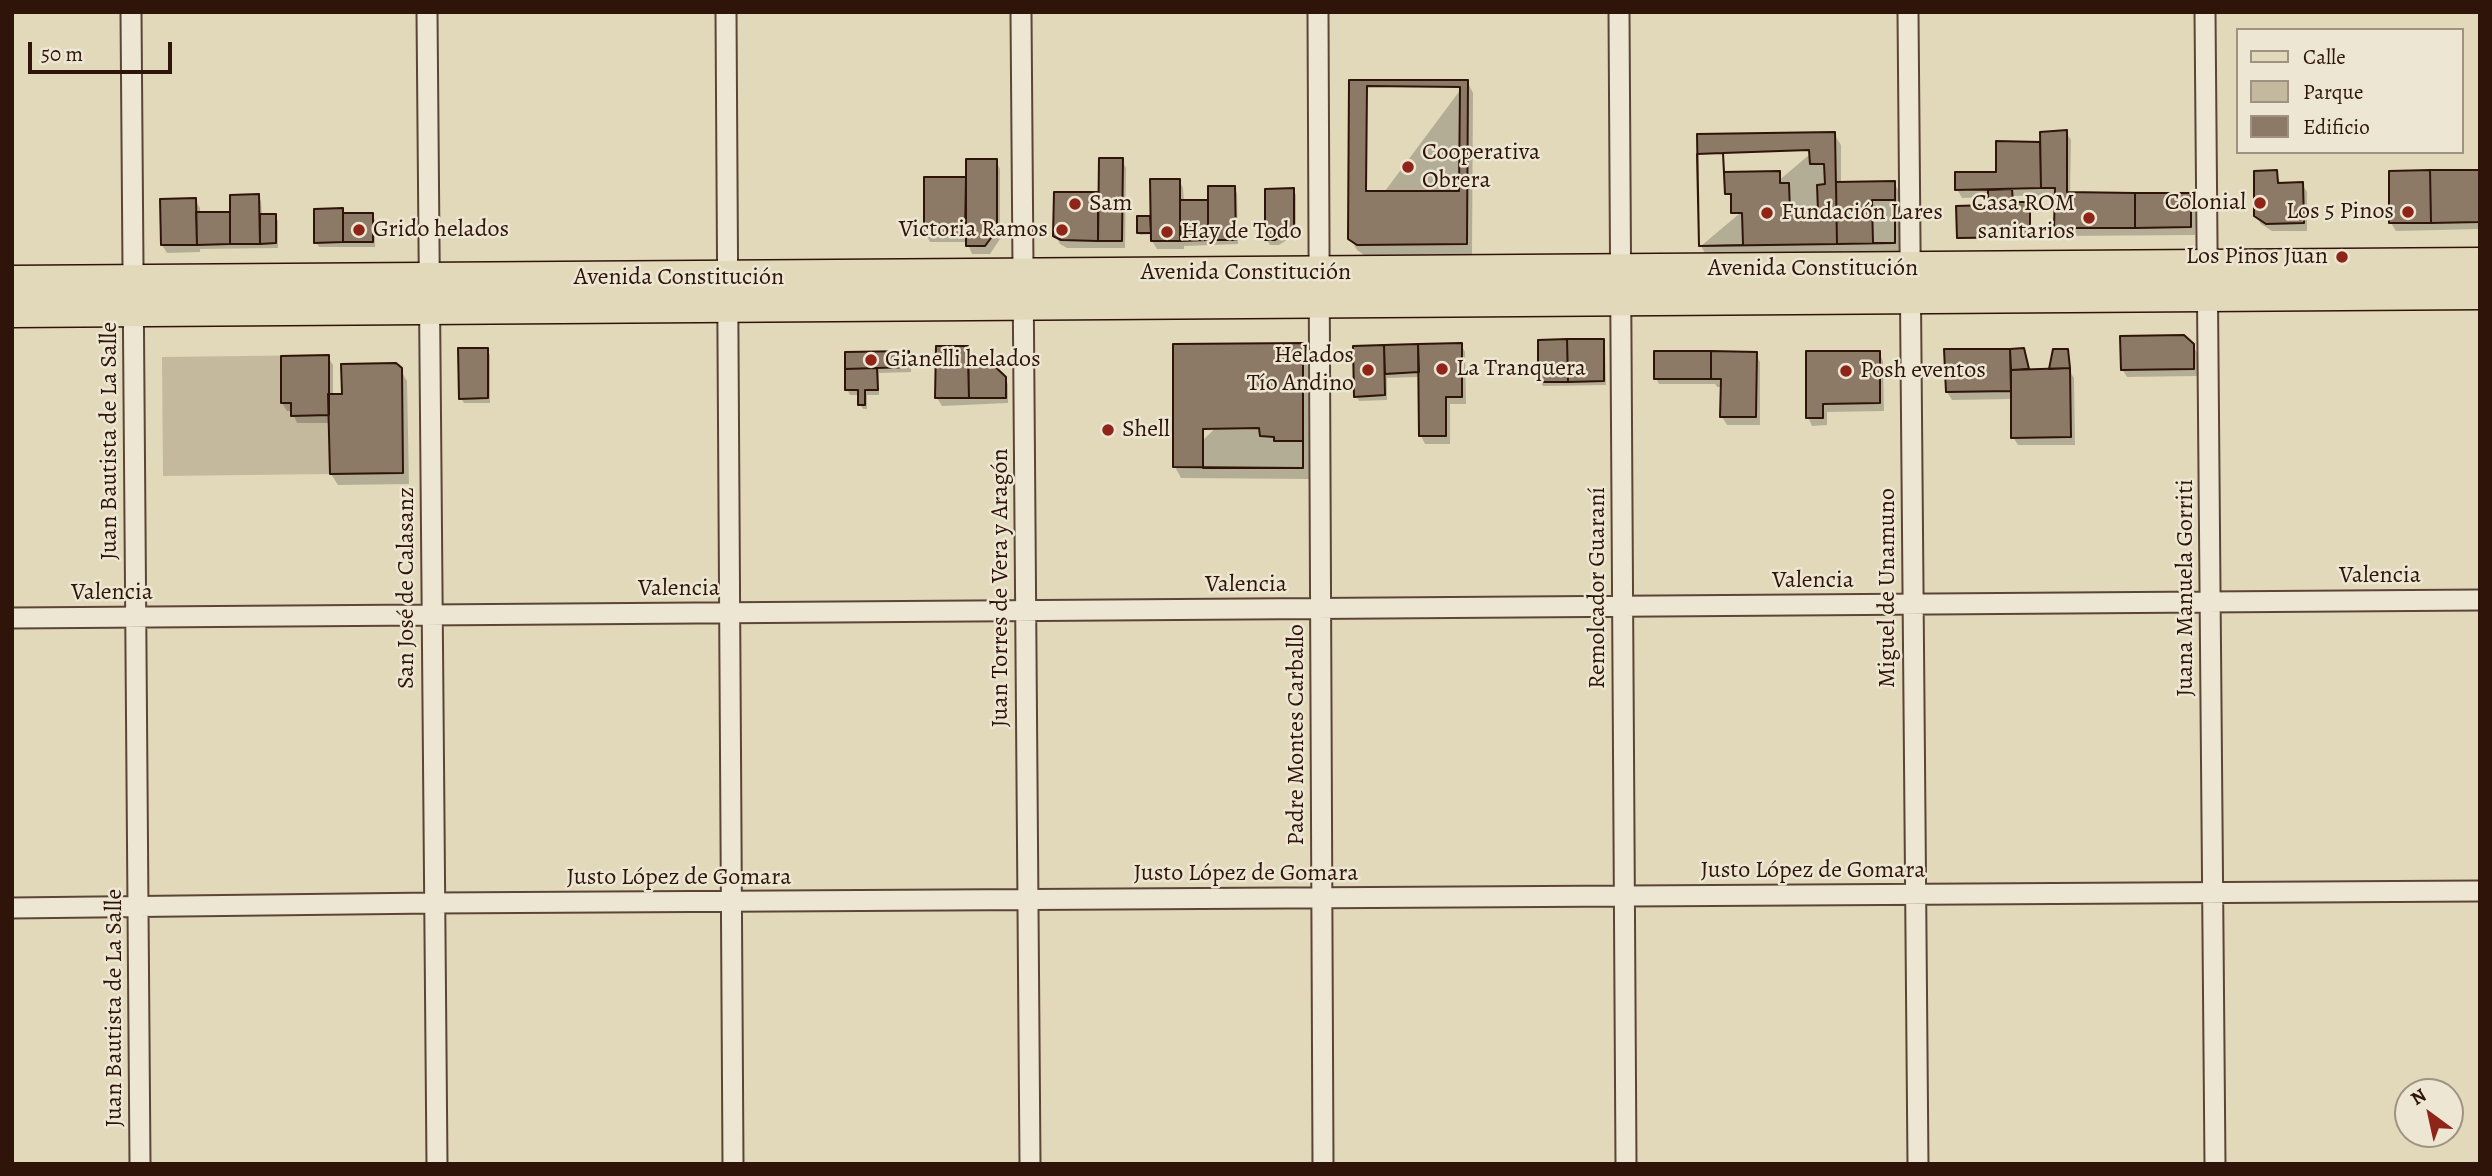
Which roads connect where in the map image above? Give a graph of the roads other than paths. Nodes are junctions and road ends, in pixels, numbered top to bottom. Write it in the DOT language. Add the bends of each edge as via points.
graph roads {
  1 [pos="131,12"];
  2 [pos="427,12"];
  3 [pos="726,12"];
  4 [pos="1021,12"];
  5 [pos="1318,12"];
  6 [pos="1619,12"];
  7 [pos="1908,12"];
  8 [pos="2205,12"];
  9 [pos="2480,264"];
  10 [pos="2208,281"];
  11 [pos="12,282"];
  12 [pos="1911,283"];
  13 [pos="1620,285"];
  14 [pos="1319,287"];
  15 [pos="1023,289"];
  16 [pos="727,291"];
  17 [pos="2480,293"];
  18 [pos="429,294"];
  19 [pos="134,296"];
  20 [pos="12,311"];
  21 [pos="2480,600"];
  22 [pos="2210,602"];
  23 [pos="1913,604"];
  24 [pos="1623,606"];
  25 [pos="1321,609"];
  26 [pos="1026,611"];
  27 [pos="730,613"];
  28 [pos="431,615"];
  29 [pos="136,617"];
  30 [pos="12,618"];
  31 [pos="2480,891"];
  32 [pos="2213,892"];
  33 [pos="1916,894"];
  34 [pos="1624,897"];
  35 [pos="1322,898"];
  36 [pos="1028,900"];
  37 [pos="433,903"];
  38 [pos="732,903"];
  39 [pos="138,906"];
  40 [pos="12,908"];
  41 [pos="140,1164"];
  42 [pos="437,1164"];
  43 [pos="733,1164"];
  44 [pos="1030,1164"];
  45 [pos="1323,1164"];
  46 [pos="1626,1164"];
  47 [pos="1918,1164"];
  48 [pos="2215,1164"];
  1 -- 19 [label="street, Juan Bautista de La Salle"];
  2 -- 18 [label="street, San José de Calasanz"];
  3 -- 16 [label="street"];
  4 -- 15 [label="street, Juan Torres de Vera y Aragón"];
  5 -- 14 [label="street, Padre Montes Carballo"];
  6 -- 13 [label="street, Remolcador Guaraní"];
  7 -- 12 [label="street, Miguel de Unamuno"];
  8 -- 10 [label="street, Juana Manuela Gorriti"];
  9 -- 10 [label="main road, Avenida Constitución"];
  10 -- 12 [label="main road, Avenida Constitución"];
  10 -- 17 [label="main road, Avenida Constitución"];
  10 -- 22 [label="street, Juana Manuela Gorriti"];
  11 -- 19 [label="main road, Avenida Constitución"];
  12 -- 13 [label="main road, Avenida Constitución"];
  12 -- 23 [label="street, Miguel de Unamuno"];
  13 -- 14 [label="main road, Avenida Constitución"];
  13 -- 24 [label="street, Remolcador Guaraní"];
  14 -- 15 [label="main road, Avenida Constitución"];
  14 -- 25 [label="street, Padre Montes Carballo"];
  15 -- 16 [label="main road, Avenida Constitución"];
  15 -- 26 [label="street, Juan Torres de Vera y Aragón"];
  16 -- 18 [label="main road, Avenida Constitución"];
  16 -- 27 [label="street"];
  18 -- 19 [label="main road, Avenida Constitución"];
  18 -- 28 [label="street, San José de Calasanz"];
  19 -- 20 [label="main road, Avenida Constitución"];
  19 -- 29 [label="street, Juan Bautista de La Salle"];
  21 -- 22 [label="street, Valencia"];
  22 -- 23 [label="street, Valencia"];
  22 -- 32 [label="street, Juana Manuela Gorriti"];
  23 -- 24 [label="street, Valencia"];
  23 -- 33 [label="street, Miguel de Unamuno"];
  24 -- 25 [label="street, Valencia"];
  24 -- 34 [label="street, Remolcador Guaraní"];
  25 -- 26 [label="street, Valencia"];
  25 -- 35 [label="street, Padre Montes Carballo"];
  26 -- 27 [label="street, Valencia"];
  26 -- 36 [label="street, Juan Torres de Vera y Aragón"];
  27 -- 28 [label="street, Valencia"];
  27 -- 38 [label="street"];
  28 -- 29 [label="street, Valencia"];
  28 -- 37 [label="street, San José de Calasanz"];
  29 -- 30 [label="street, Valencia"];
  29 -- 39 [label="street, Juan Bautista de La Salle"];
  31 -- 32 [label="street, Justo López de Gomara"];
  32 -- 33 [label="street, Justo López de Gomara"];
  32 -- 48 [label="street, Juana Manuela Gorriti"];
  33 -- 34 [label="street, Justo López de Gomara"];
  33 -- 47 [label="street, Miguel de Unamuno"];
  34 -- 35 [label="street, Justo López de Gomara"];
  34 -- 46 [label="street, Remolcador Guaraní"];
  35 -- 36 [label="street, Justo López de Gomara"];
  35 -- 45 [label="street, Padre Montes Carballo"];
  36 -- 38 [label="street, Justo López de Gomara"];
  36 -- 44 [label="street, Juan Torres de Vera y Aragón"];
  37 -- 38 [label="street, Justo López de Gomara"];
  37 -- 39 [label="street, Justo López de Gomara"];
  37 -- 42 [label="street, San José de Calasanz"];
  38 -- 43 [label="street"];
  39 -- 40 [label="street, Justo López de Gomara"];
  39 -- 41 [label="street, Juan Bautista de La Salle"];
}
